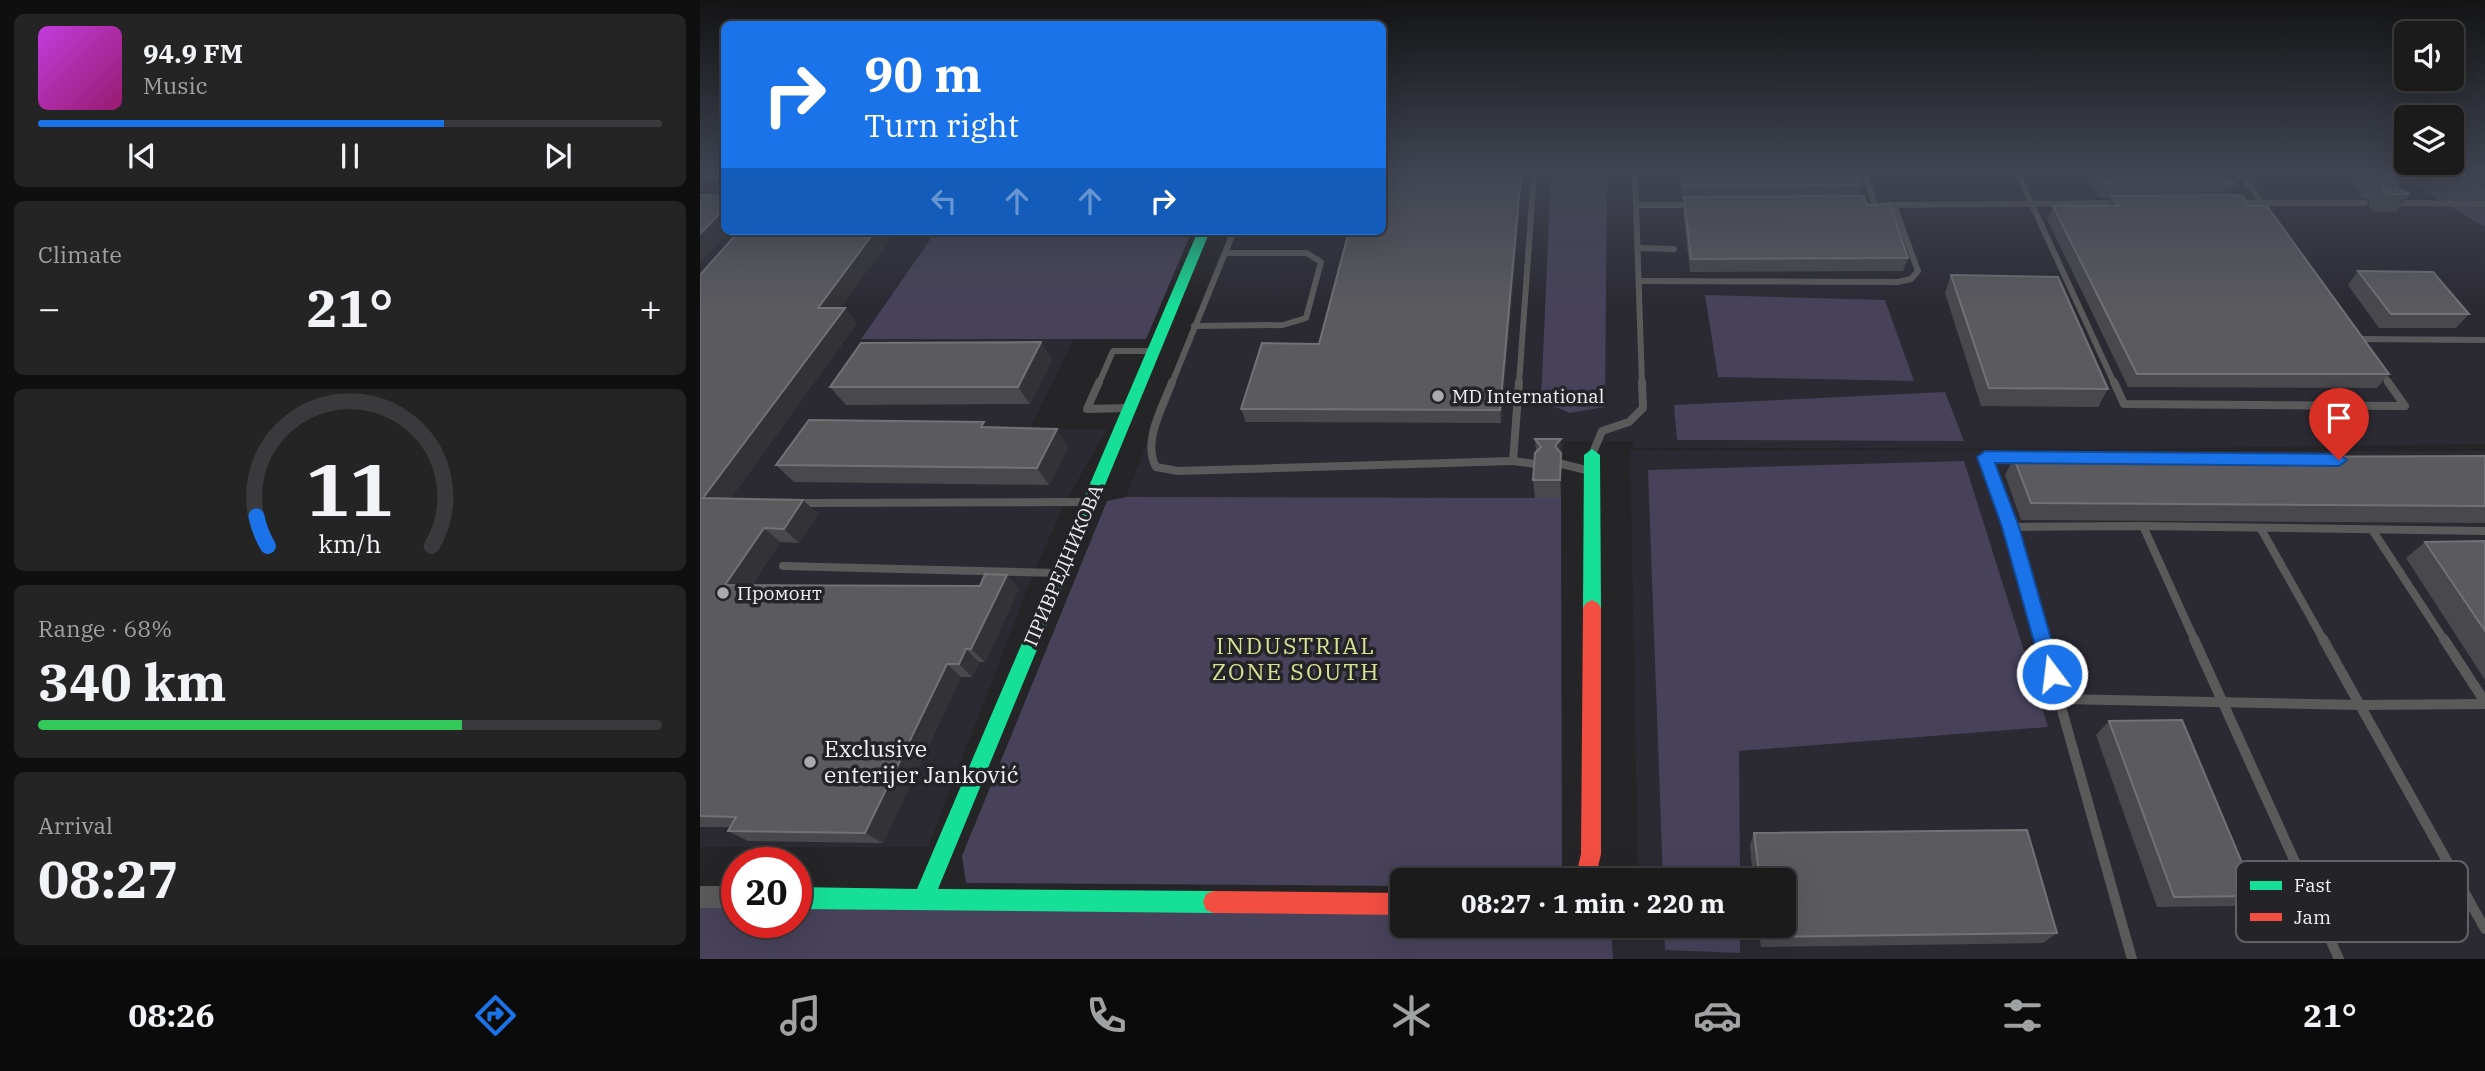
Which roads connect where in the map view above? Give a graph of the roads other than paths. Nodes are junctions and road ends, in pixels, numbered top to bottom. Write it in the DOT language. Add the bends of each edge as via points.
graph roads {
  1 [pos="1531,219"];
  2 [pos="1638,219"];
  3 [pos="1899,219"];
  4 [pos="2039,219"];
  5 [pos="2273,219"];
  6 [pos="2278,226"];
  7 [pos="1202,235"];
  8 [pos="1232,235"];
  9 [pos="1640,248"];
  10 [pos="1674,248"];
  11 [pos="1224,253"];
  12 [pos="1640,281"];
  13 [pos="1194,326"];
  14 [pos="2350,328"];
  15 [pos="2358,339"];
  16 [pos="2483,340"];
  17 [pos="1154,351"];
  18 [pos="2366,351"];
  19 [pos="2374,362"];
  20 [pos="1130,408"];
  21 [pos="2053,458"];
  22 [pos="1513,461"];
  23 [pos="1536,464"];
  24 [pos="1562,464"];
  25 [pos="1592,464"];
  26 [pos="806,503"];
  27 [pos="1090,503"];
  28 [pos="2143,526"];
  29 [pos="2011,527"];
  30 [pos="2261,529"];
  31 [pos="2373,531"];
  32 [pos="2485,531"];
  33 [pos="783,566"];
  34 [pos="1060,573"];
  35 [pos="2059,699"];
  36 [pos="2224,702"];
  37 [pos="2485,703"];
  38 [pos="2360,705"];
  39 [pos="2295,861"];
  40 [pos="2447,861"];
  41 [pos="1588,868"];
  42 [pos="700,897"];
  43 [pos="721,897"];
  44 [pos="812,898"];
  45 [pos="923,899"];
  46 [pos="2468,899"];
  47 [pos="1390,904"];
  48 [pos="2485,929"];
  49 [pos="2331,942"];
  50 [pos="2132,959"];
  51 [pos="2339,959"];
  1 -- 22 [label="lane"];
  2 -- 9 [label="lane"];
  3 -- 12 [label="lane" via="1918,271 1911,279"];
  4 -- 19 [label="lane" via="2124,404 2406,406"];
  5 -- 6 [label="lane"];
  7 -- 17 [label="street, ПРИВРЕДНИКОВА"];
  8 -- 11 [label="lane"];
  9 -- 10 [label="lane"];
  9 -- 12 [label="lane"];
  11 -- 13 [label="lane"];
  11 -- 13 [label="lane" via="1307,253 1315,257 1321,262 1306,318 1283,325"];
  12 -- 25 [label="lane" via="1643,408 1629,422 1602,430"];
  13 -- 22 [label="lane" via="1152,437 1150,456 1162,470"];
  14 -- 15 [label="lane"];
  15 -- 16 [label="lane"];
  15 -- 18 [label="lane"];
  17 -- 20 [label="street, ПРИВРЕДНИКОВА"];
  17 -- 20 [label="lane" via="1113,351 1087,409"];
  20 -- 27 [label="street, ПРИВРЕДНИКОВА"];
  21 -- 29 [label="lane" via="1985,457"];
  22 -- 23 [label="lane"];
  24 -- 25 [label="lane"];
  25 -- 41 [label="street"];
  26 -- 27 [label="lane"];
  27 -- 34 [label="street, ПРИВРЕДНИКОВА"];
  28 -- 29 [label="lane"];
  28 -- 30 [label="lane"];
  28 -- 36 [label="lane"];
  29 -- 35 [label="lane"];
  30 -- 31 [label="lane"];
  30 -- 38 [label="lane"];
  31 -- 32 [label="lane"];
  31 -- 37 [label="lane"];
  33 -- 34 [label="lane"];
  34 -- 45 [label="street, ПРИВРЕДНИКОВА"];
  35 -- 36 [label="lane"];
  35 -- 50 [label="lane"];
  36 -- 38 [label="lane"];
  36 -- 39 [label="lane"];
  37 -- 38 [label="lane"];
  38 -- 40 [label="lane"];
  42 -- 43 [label="street"];
  44 -- 45 [label="street"];
  45 -- 47 [label="street"];
  46 -- 48 [label="lane"];
  49 -- 51 [label="lane"];
}
